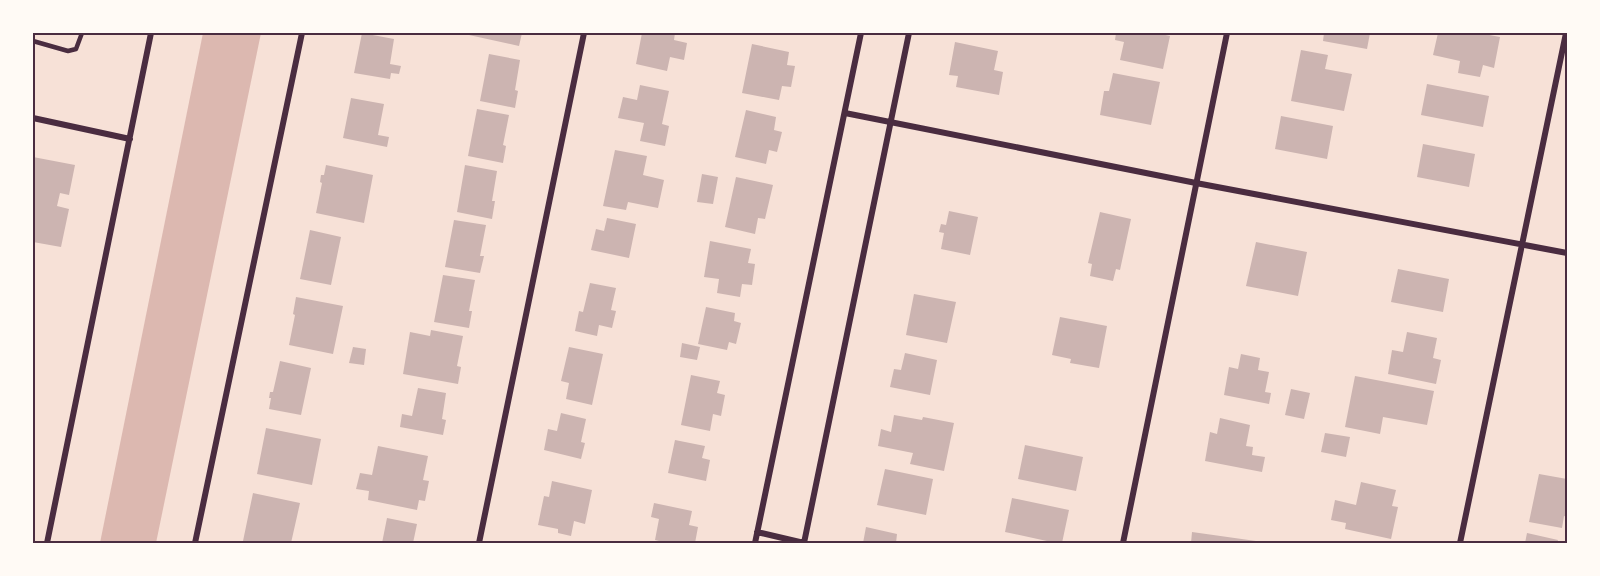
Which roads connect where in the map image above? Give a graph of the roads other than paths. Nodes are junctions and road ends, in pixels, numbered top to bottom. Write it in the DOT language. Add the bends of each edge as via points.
graph roads {
  1 [pos="82,33"];
  2 [pos="151,33"];
  3 [pos="302,33"];
  4 [pos="584,33"];
  5 [pos="861,33"];
  6 [pos="909,33"];
  7 [pos="1227,33"];
  8 [pos="1566,33"];
  9 [pos="33,42"];
  10 [pos="844,112"];
  11 [pos="33,118"];
  12 [pos="891,122"];
  13 [pos="130,140"];
  14 [pos="1196,183"];
  15 [pos="1522,244"];
  16 [pos="1567,253"];
  17 [pos="758,531"];
  18 [pos="46,543"];
  19 [pos="195,543"];
  20 [pos="479,543"];
  21 [pos="755,543"];
  22 [pos="804,543"];
  23 [pos="1123,543"];
  24 [pos="1461,543"];
  1 -- 9 [label="lane" via="76,49 68,51"];
  2 -- 13 [label="street"];
  3 -- 19 [label="street"];
  4 -- 20 [label="street"];
  5 -- 10 [label="street"];
  6 -- 12 [label="street"];
  7 -- 14 [label="street"];
  8 -- 15 [label="street"];
  10 -- 12 [label="street"];
  10 -- 17 [label="street"];
  11 -- 13 [label="street"];
  12 -- 14 [label="street"];
  12 -- 22 [label="street"];
  13 -- 18 [label="street"];
  14 -- 15 [label="street"];
  14 -- 23 [label="street"];
  15 -- 16 [label="street"];
  15 -- 24 [label="street"];
  17 -- 21 [label="street"];
  17 -- 22 [label="street"];
}
